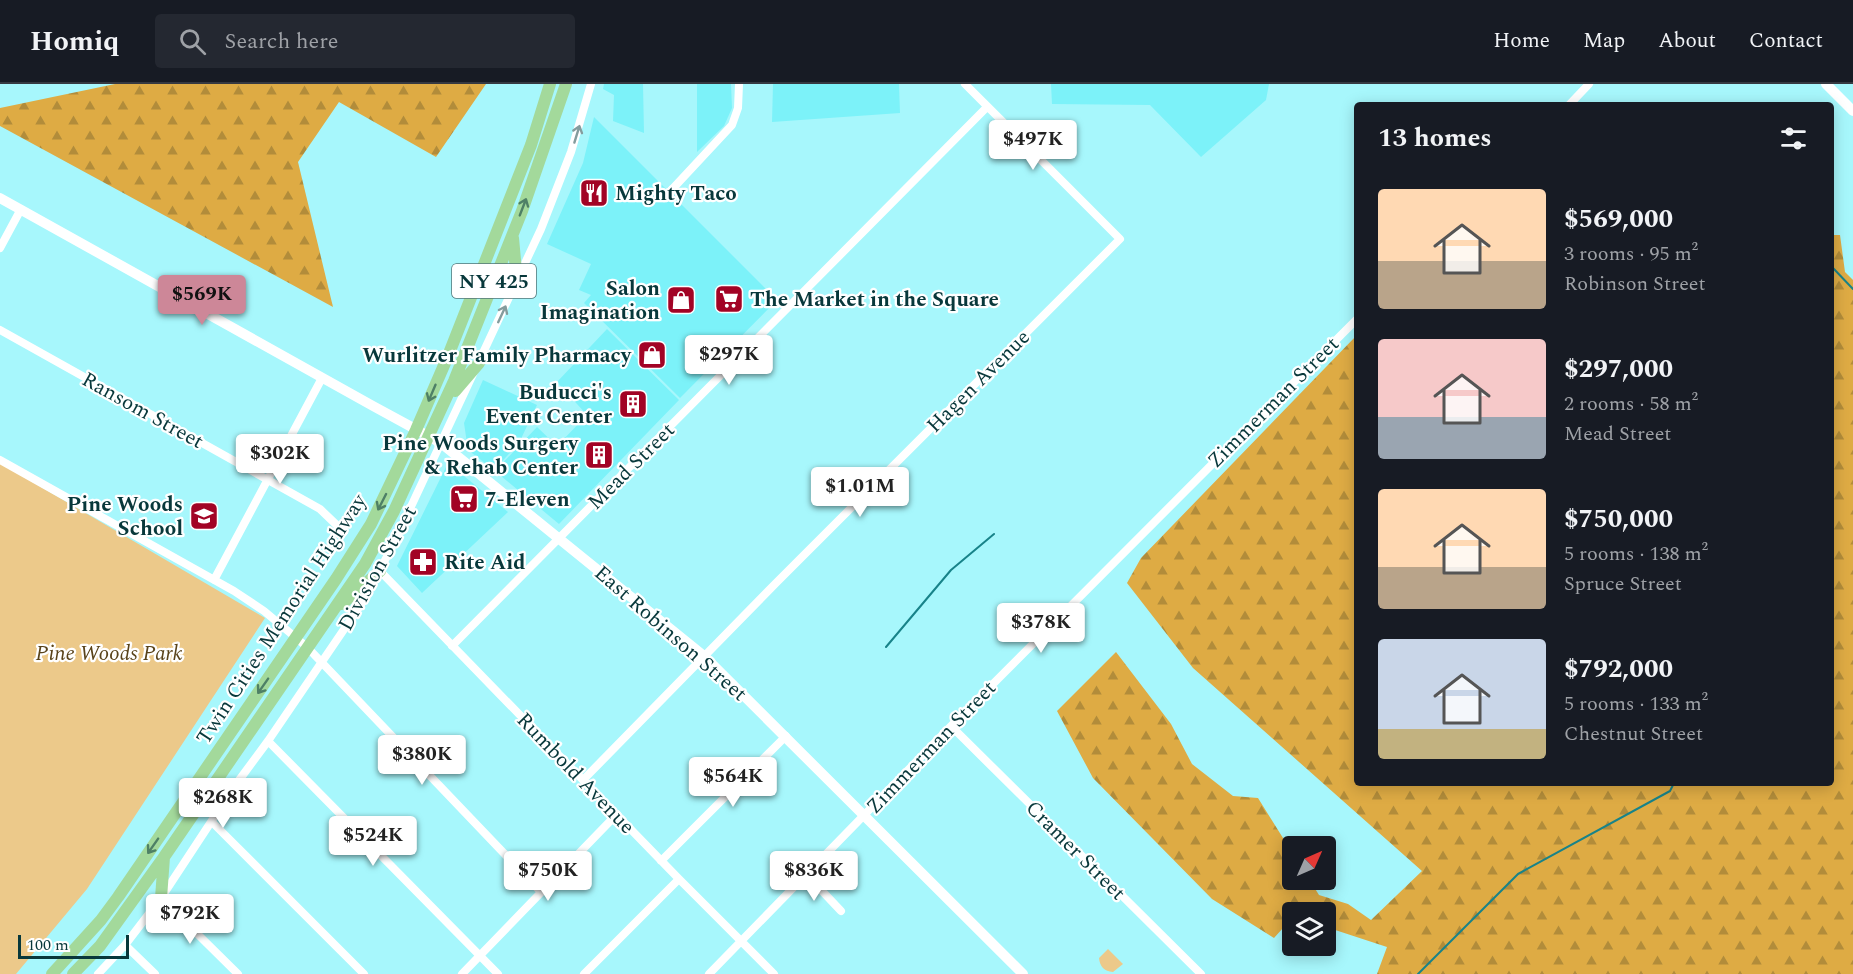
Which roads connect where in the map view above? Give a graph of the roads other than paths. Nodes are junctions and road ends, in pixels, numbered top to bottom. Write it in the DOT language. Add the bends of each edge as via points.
graph roads {
  1 [pos="550,84"];
  2 [pos="566,84"];
  3 [pos="591,84"];
  4 [pos="739,84"];
  5 [pos="965,84"];
  6 [pos="1589,84"];
  7 [pos="1826,84"];
  8 [pos="1572,102"];
  9 [pos="987,106"];
  10 [pos="1853,111"];
  11 [pos="0,198"];
  12 [pos="664,198"];
  13 [pos="21,209"];
  14 [pos="513,233"];
  15 [pos="0,248"];
  16 [pos="517,282"];
  17 [pos="1354,322"];
  18 [pos="0,330"];
  19 [pos="479,363"];
  20 [pos="322,378"];
  21 [pos="442,409"];
  22 [pos="416,430"];
  23 [pos="429,436"];
  24 [pos="441,443"];
  25 [pos="0,460"];
  26 [pos="268,480"];
  27 [pos="344,532"];
  28 [pos="560,539"];
  29 [pos="380,571"];
  30 [pos="214,580"];
  31 [pos="330,615"];
  32 [pos="296,637"];
  33 [pos="452,646"];
  34 [pos="307,647"];
  35 [pos="705,657"];
  36 [pos="322,663"];
  37 [pos="951,726"];
  38 [pos="786,736"];
  39 [pos="268,741"];
  40 [pos="584,779"];
  41 [pos="617,814"];
  42 [pos="864,815"];
  43 [pos="212,822"];
  44 [pos="164,857"];
  45 [pos="662,861"];
  46 [pos="806,874"];
  47 [pos="679,879"];
  48 [pos="540,891"];
  49 [pos="160,898"];
  50 [pos="841,911"];
  51 [pos="741,941"];
  52 [pos="125,945"];
  53 [pos="479,956"];
  54 [pos="52,974"];
  55 [pos="73,974"];
  56 [pos="98,974"];
  57 [pos="155,974"];
  58 [pos="238,974"];
  59 [pos="364,974"];
  60 [pos="462,974"];
  61 [pos="498,974"];
  62 [pos="584,974"];
  63 [pos="709,974"];
  64 [pos="774,974"];
  65 [pos="1023,974"];
  66 [pos="1201,974"];
  1 -- 22 [label="main road, Twin Cities Memorial Highway / NY 425, one-way" via="531,145"];
  14 -- 2 [label="main road, Twin Cities Memorial Highway / NY 425, one-way"];
  16 -- 3 [label="street, Division Street, one-way" via="565,168"];
  4 -- 12 [label="street" via="738,108 732,125"];
  5 -- 9 [label="street"];
  6 -- 8 [label="street"];
  7 -- 10 [label="street"];
  9 -- 28 [label="street, Mead Street"];
  9 -- 35 [label="street, Hagen Avenue" via="1120,239"];
  11 -- 13 [label="street, East Robinson Street"];
  13 -- 15 [label="street"];
  13 -- 20 [label="street, East Robinson Street"];
  14 -- 16 [label="main road"];
  14 -- 21 [label="main road, Twin Cities Memorial Highway / NY 425"];
  19 -- 16 [label="street, Division Street, one-way"];
  17 -- 37 [label="street, Zimmerman Street"];
  18 -- 26 [label="street, Ransom Street"];
  19 -- 21 [label="main road"];
  19 -- 24 [label="street, Division Street"];
  20 -- 22 [label="street, East Robinson Street"];
  20 -- 26 [label="street"];
  21 -- 23 [label="main road, Twin Cities Memorial Highway / NY 425"];
  22 -- 23 [label="street, East Robinson Street"];
  22 -- 32 [label="main road, Twin Cities Memorial Highway / NY 425, one-way" via="371,524"];
  23 -- 24 [label="street, East Robinson Street"];
  23 -- 31 [label="main road, Twin Cities Memorial Highway / NY 425" via="394,511"];
  24 -- 28 [label="street, East Robinson Street"];
  24 -- 29 [label="street, Division Street"];
  25 -- 30 [label="street"];
  26 -- 27 [label="street, Ransom Street" via="320,509"];
  26 -- 30 [label="street"];
  28 -- 33 [label="street, Mead Street"];
  28 -- 35 [label="street, East Robinson Street"];
  29 -- 31 [label="main road"];
  29 -- 33 [label="street, Rumbold Avenue"];
  29 -- 36 [label="street, Division Street"];
  30 -- 32 [label="street" via="252,602"];
  31 -- 34 [label="main road, Twin Cities Memorial Highway / NY 425"];
  32 -- 34 [label="street"];
  32 -- 54 [label="main road, Twin Cities Memorial Highway / NY 425, one-way" via="118,897"];
  33 -- 40 [label="street, Rumbold Avenue"];
  34 -- 36 [label="street"];
  34 -- 44 [label="main road, Twin Cities Memorial Highway / NY 425"];
  35 -- 38 [label="street, East Robinson Street"];
  35 -- 40 [label="street, Hagen Avenue"];
  36 -- 39 [label="street, Division Street"];
  36 -- 48 [label="street"];
  37 -- 42 [label="street, Zimmerman Street"];
  37 -- 66 [label="street, Cramer Street"];
  38 -- 42 [label="street, East Robinson Street"];
  38 -- 45 [label="street"];
  39 -- 43 [label="street, Division Street"];
  39 -- 53 [label="street"];
  40 -- 41 [label="street, Rumbold Avenue"];
  41 -- 45 [label="street, Rumbold Avenue"];
  41 -- 48 [label="street"];
  42 -- 46 [label="street, Zimmerman Street"];
  42 -- 65 [label="street, East Robinson Street"];
  43 -- 49 [label="street, Division Street"];
  43 -- 59 [label="street"];
  44 -- 49 [label="main road"];
  44 -- 55 [label="main road, Twin Cities Memorial Highway / NY 425" via="100,946"];
  45 -- 47 [label="street, Rumbold Avenue"];
  46 -- 50 [label="street"];
  46 -- 51 [label="street, Zimmerman Street"];
  47 -- 51 [label="street, Rumbold Avenue"];
  47 -- 62 [label="street"];
  48 -- 53 [label="street"];
  49 -- 52 [label="street, Division Street"];
  49 -- 58 [label="street"];
  51 -- 63 [label="street, Zimmerman Street"];
  51 -- 64 [label="street, Rumbold Avenue"];
  52 -- 56 [label="street, Division Street"];
  52 -- 57 [label="street"];
  53 -- 60 [label="street"];
  53 -- 61 [label="street"];
}
